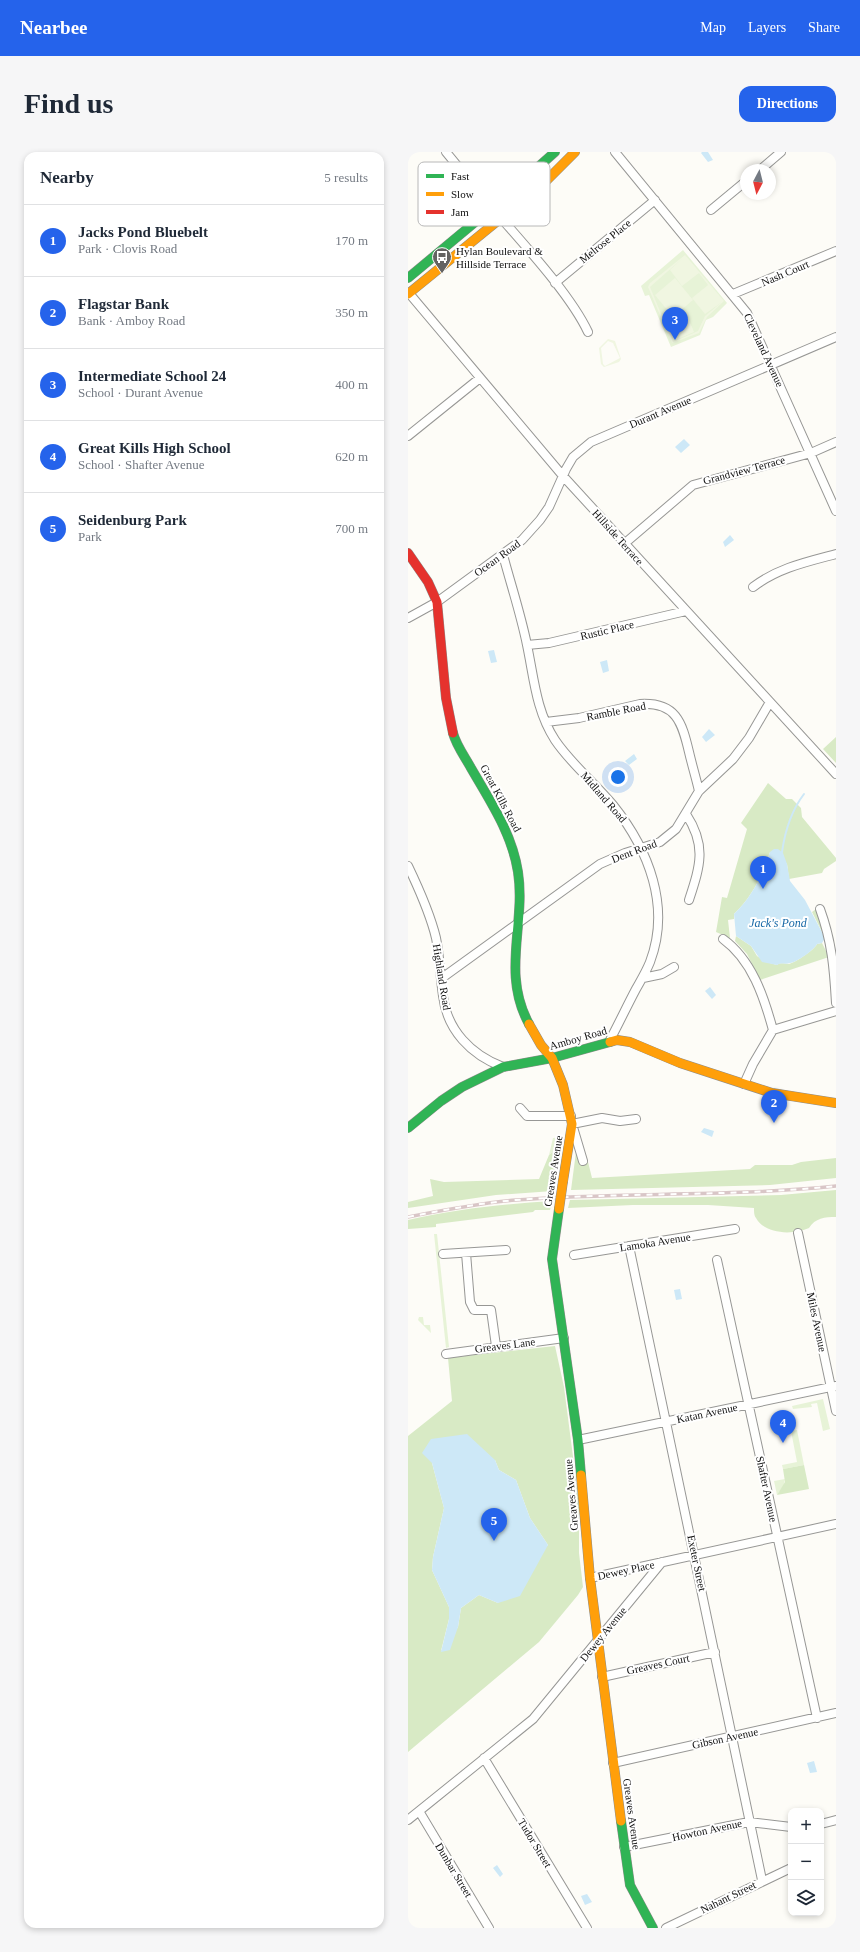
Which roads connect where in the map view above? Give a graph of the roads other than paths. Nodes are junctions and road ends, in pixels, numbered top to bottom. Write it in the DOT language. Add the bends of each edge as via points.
graph roads {
  1 [pos="555,152"];
  2 [pos="575,152"];
  3 [pos="615,152"];
  4 [pos="767,152"];
  5 [pos="781,152"];
  6 [pos="448,153"];
  7 [pos="773,159"];
  8 [pos="455,162"];
  9 [pos="544,162"];
  10 [pos="767,164"];
  11 [pos="550,177"];
  12 [pos="740,186"];
  13 [pos="655,200"];
  14 [pos="711,210"];
  15 [pos="470,226"];
  16 [pos="491,226"];
  17 [pos="508,226"];
  18 [pos="836,251"];
  19 [pos="408,278"];
  20 [pos="555,283"];
  21 [pos="408,293"];
  22 [pos="733,294"];
  23 [pos="588,332"];
  24 [pos="836,337"];
  25 [pos="772,364"];
  26 [pos="480,378"];
  27 [pos="408,436"];
  28 [pos="836,442"];
  29 [pos="810,453"];
  30 [pos="562,476"];
  31 [pos="836,510"];
  32 [pos="624,544"];
  33 [pos="408,553"];
  34 [pos="836,554"];
  35 [pos="503,555"];
  36 [pos="753,587"];
  37 [pos="437,602"];
  38 [pos="686,611"];
  39 [pos="408,618"];
  40 [pos="527,645"];
  41 [pos="770,702"];
  42 [pos="546,722"];
  43 [pos="836,774"];
  44 [pos="699,791"];
  45 [pos="686,814"];
  46 [pos="640,848"];
  47 [pos="408,866"];
  48 [pos="690,900"];
  49 [pos="820,909"];
  50 [pos="518,925"];
  51 [pos="723,939"];
  52 [pos="674,967"];
  53 [pos="442,978"];
  54 [pos="643,978"];
  55 [pos="836,1003"];
  56 [pos="836,1011"];
  57 [pos="773,1030"];
  58 [pos="610,1040"];
  59 [pos="552,1058"];
  60 [pos="503,1067"];
  61 [pos="744,1084"];
  62 [pos="836,1103"];
  63 [pos="520,1108"];
  64 [pos="636,1119"];
  65 [pos="571,1120"];
  66 [pos="408,1128"];
  67 [pos="583,1161"];
  68 [pos="735,1229"];
  69 [pos="798,1233"];
  70 [pos="629,1246"];
  71 [pos="506,1250"];
  72 [pos="466,1252"];
  73 [pos="443,1254"];
  74 [pos="574,1255"];
  75 [pos="717,1260"];
  76 [pos="564,1338"];
  77 [pos="496,1346"];
  78 [pos="446,1354"];
  79 [pos="833,1387"];
  80 [pos="748,1404"];
  81 [pos="836,1411"];
  82 [pos="666,1422"];
  83 [pos="578,1440"];
  84 [pos="836,1524"];
  85 [pos="777,1538"];
  86 [pos="696,1556"];
  87 [pos="662,1562"];
  88 [pos="590,1578"];
  89 [pos="598,1638"];
  90 [pos="714,1652"];
  91 [pos="602,1677"];
  92 [pos="836,1714"];
  93 [pos="817,1718"];
  94 [pos="731,1737"];
  95 [pos="484,1758"];
  96 [pos="614,1762"];
  97 [pos="418,1812"];
  98 [pos="408,1820"];
  99 [pos="836,1820"];
  100 [pos="749,1822"];
  101 [pos="824,1823"];
  102 [pos="788,1827"];
  103 [pos="624,1847"];
  104 [pos="788,1869"];
  105 [pos="762,1880"];
  106 [pos="489,1928"];
  107 [pos="587,1928"];
  108 [pos="653,1928"];
  109 [pos="666,1928"];
  1 -- 9 [label="street"];
  2 -- 11 [label="street"];
  3 -- 13 [label="street, Cleveland Avenue"];
  4 -- 7 [label="street"];
  5 -- 7 [label="street"];
  6 -- 8 [label="street"];
  7 -- 10 [label="street"];
  12 -- 14 [label="street"];
  13 -- 20 [label="street, Melrose Place"];
  13 -- 22 [label="street, Cleveland Avenue"];
  15 -- 19 [label="street"];
  16 -- 21 [label="street"];
  17 -- 20 [label="street"];
  18 -- 22 [label="street, Nash Court"];
  20 -- 23 [label="street"];
  21 -- 26 [label="street, Hillside Terrace"];
  22 -- 25 [label="street, Cleveland Avenue" via="747,313"];
  24 -- 25 [label="street, Durant Avenue"];
  25 -- 29 [label="street, Cleveland Avenue"];
  25 -- 30 [label="street, Durant Avenue" via="597,438 573,457"];
  26 -- 27 [label="street"];
  26 -- 30 [label="street, Hillside Terrace"];
  28 -- 29 [label="street, Grandview Terrace"];
  29 -- 31 [label="street, Cleveland Avenue"];
  29 -- 32 [label="street, Grandview Terrace" via="693,485"];
  30 -- 32 [label="street, Hillside Terrace"];
  30 -- 35 [label="street, Ocean Road" via="557,492 540,520 522,540"];
  32 -- 38 [label="street, Hillside Terrace"];
  33 -- 37 [label="street, Great Kills Road" via="428,582"];
  34 -- 36 [label="street" via="782,569"];
  35 -- 37 [label="street, Ocean Road"];
  35 -- 40 [label="street, Midland Road"];
  37 -- 39 [label="street, Ocean Road"];
  37 -- 50 [label="street, Great Kills Road" via="448,713 454,737 509,835 518,872"];
  38 -- 40 [label="street, Rustic Place" via="549,643"];
  38 -- 41 [label="street, Hillside Terrace"];
  40 -- 42 [label="street, Midland Road" via="538,704"];
  41 -- 43 [label="street, Hillside Terrace"];
  41 -- 44 [label="street, Dent Road" via="733,759"];
  42 -- 44 [label="street, Ramble Road" via="579,718 640,704 663,707 676,717 685,732"];
  42 -- 46 [label="street, Midland Road" via="555,740 630,827"];
  44 -- 45 [label="street, Dent Road"];
  45 -- 46 [label="street, Dent Road" via="667,837 651,846"];
  45 -- 48 [label="street" via="697,834 701,856"];
  46 -- 50 [label="street, Dent Road" via="600,864"];
  46 -- 54 [label="street, Midland Road" via="652,876 658,902 654,950"];
  47 -- 53 [label="street, Highland Road" via="430,917"];
  49 -- 55 [label="street" via="830,936"];
  50 -- 53 [label="street, Dent Road"];
  50 -- 59 [label="street, Great Kills Road" via="514,960 517,990 527,1020 541,1045"];
  51 -- 57 [label="street" via="748,965"];
  52 -- 54 [label="street" via="662,974"];
  53 -- 60 [label="street, Highland Road" via="446,1009 456,1032 481,1057"];
  54 -- 58 [label="street, Midland Road"];
  56 -- 57 [label="street"];
  57 -- 61 [label="street"];
  58 -- 59 [label="street, Amboy Road"];
  58 -- 61 [label="street, Amboy Road" via="630,1042 680,1063"];
  59 -- 60 [label="street, Amboy Road"];
  59 -- 65 [label="street, Greaves Avenue" via="563,1085"];
  60 -- 66 [label="street, Amboy Road" via="462,1087"];
  61 -- 62 [label="street, Amboy Road" via="782,1095"];
  63 -- 65 [label="street" via="527,1116"];
  64 -- 65 [label="street"];
  65 -- 67 [label="street"];
  65 -- 76 [label="street, Greaves Avenue, bridge" via="552,1259"];
  68 -- 70 [label="street, Lamoka Avenue"];
  69 -- 79 [label="street, Miles Avenue"];
  70 -- 74 [label="street, Lamoka Avenue"];
  70 -- 82 [label="street, Exeter Street"];
  71 -- 72 [label="street"];
  72 -- 73 [label="street"];
  72 -- 77 [label="street" via="470,1302 474,1310 491,1310"];
  75 -- 80 [label="street, Shafter Avenue"];
  76 -- 77 [label="street, Greaves Lane"];
  76 -- 83 [label="street, Greaves Avenue"];
  77 -- 78 [label="street, Greaves Lane"];
  79 -- 80 [label="street, Katan Avenue"];
  79 -- 81 [label="street, Miles Avenue"];
  80 -- 82 [label="street, Katan Avenue"];
  80 -- 85 [label="street, Shafter Avenue"];
  82 -- 83 [label="street, Katan Avenue"];
  82 -- 86 [label="street, Exeter Street"];
  83 -- 88 [label="street, Greaves Avenue"];
  84 -- 85 [label="street"];
  85 -- 86 [label="street"];
  85 -- 93 [label="street, Shafter Avenue"];
  86 -- 87 [label="street"];
  86 -- 90 [label="street, Exeter Street"];
  87 -- 88 [label="street, Dewey Place"];
  87 -- 89 [label="street, Dewey Avenue"];
  88 -- 89 [label="street, Greaves Avenue"];
  89 -- 91 [label="street, Greaves Avenue"];
  89 -- 95 [label="street, Dewey Avenue" via="533,1719"];
  90 -- 91 [label="street, Greaves Court"];
  90 -- 94 [label="street, Exeter Street"];
  91 -- 96 [label="street, Greaves Avenue"];
  92 -- 93 [label="street, Gibson Avenue"];
  93 -- 94 [label="street, Gibson Avenue"];
  94 -- 96 [label="street, Gibson Avenue"];
  94 -- 100 [label="street, Exeter Street"];
  95 -- 97 [label="street, Dewey Avenue"];
  95 -- 107 [label="street, Tudor Street"];
  96 -- 103 [label="street, Greaves Avenue"];
  97 -- 98 [label="street, Dewey Avenue"];
  97 -- 106 [label="street, Dunbar Street"];
  99 -- 101 [label="street"];
  100 -- 102 [label="street, Howton Avenue"];
  100 -- 103 [label="street, Howton Avenue"];
  100 -- 105 [label="street, Exeter Street"];
  103 -- 108 [label="street, Greaves Avenue" via="630,1885"];
  104 -- 105 [label="street, Nahant Street"];
  105 -- 109 [label="street, Nahant Street"];
}
